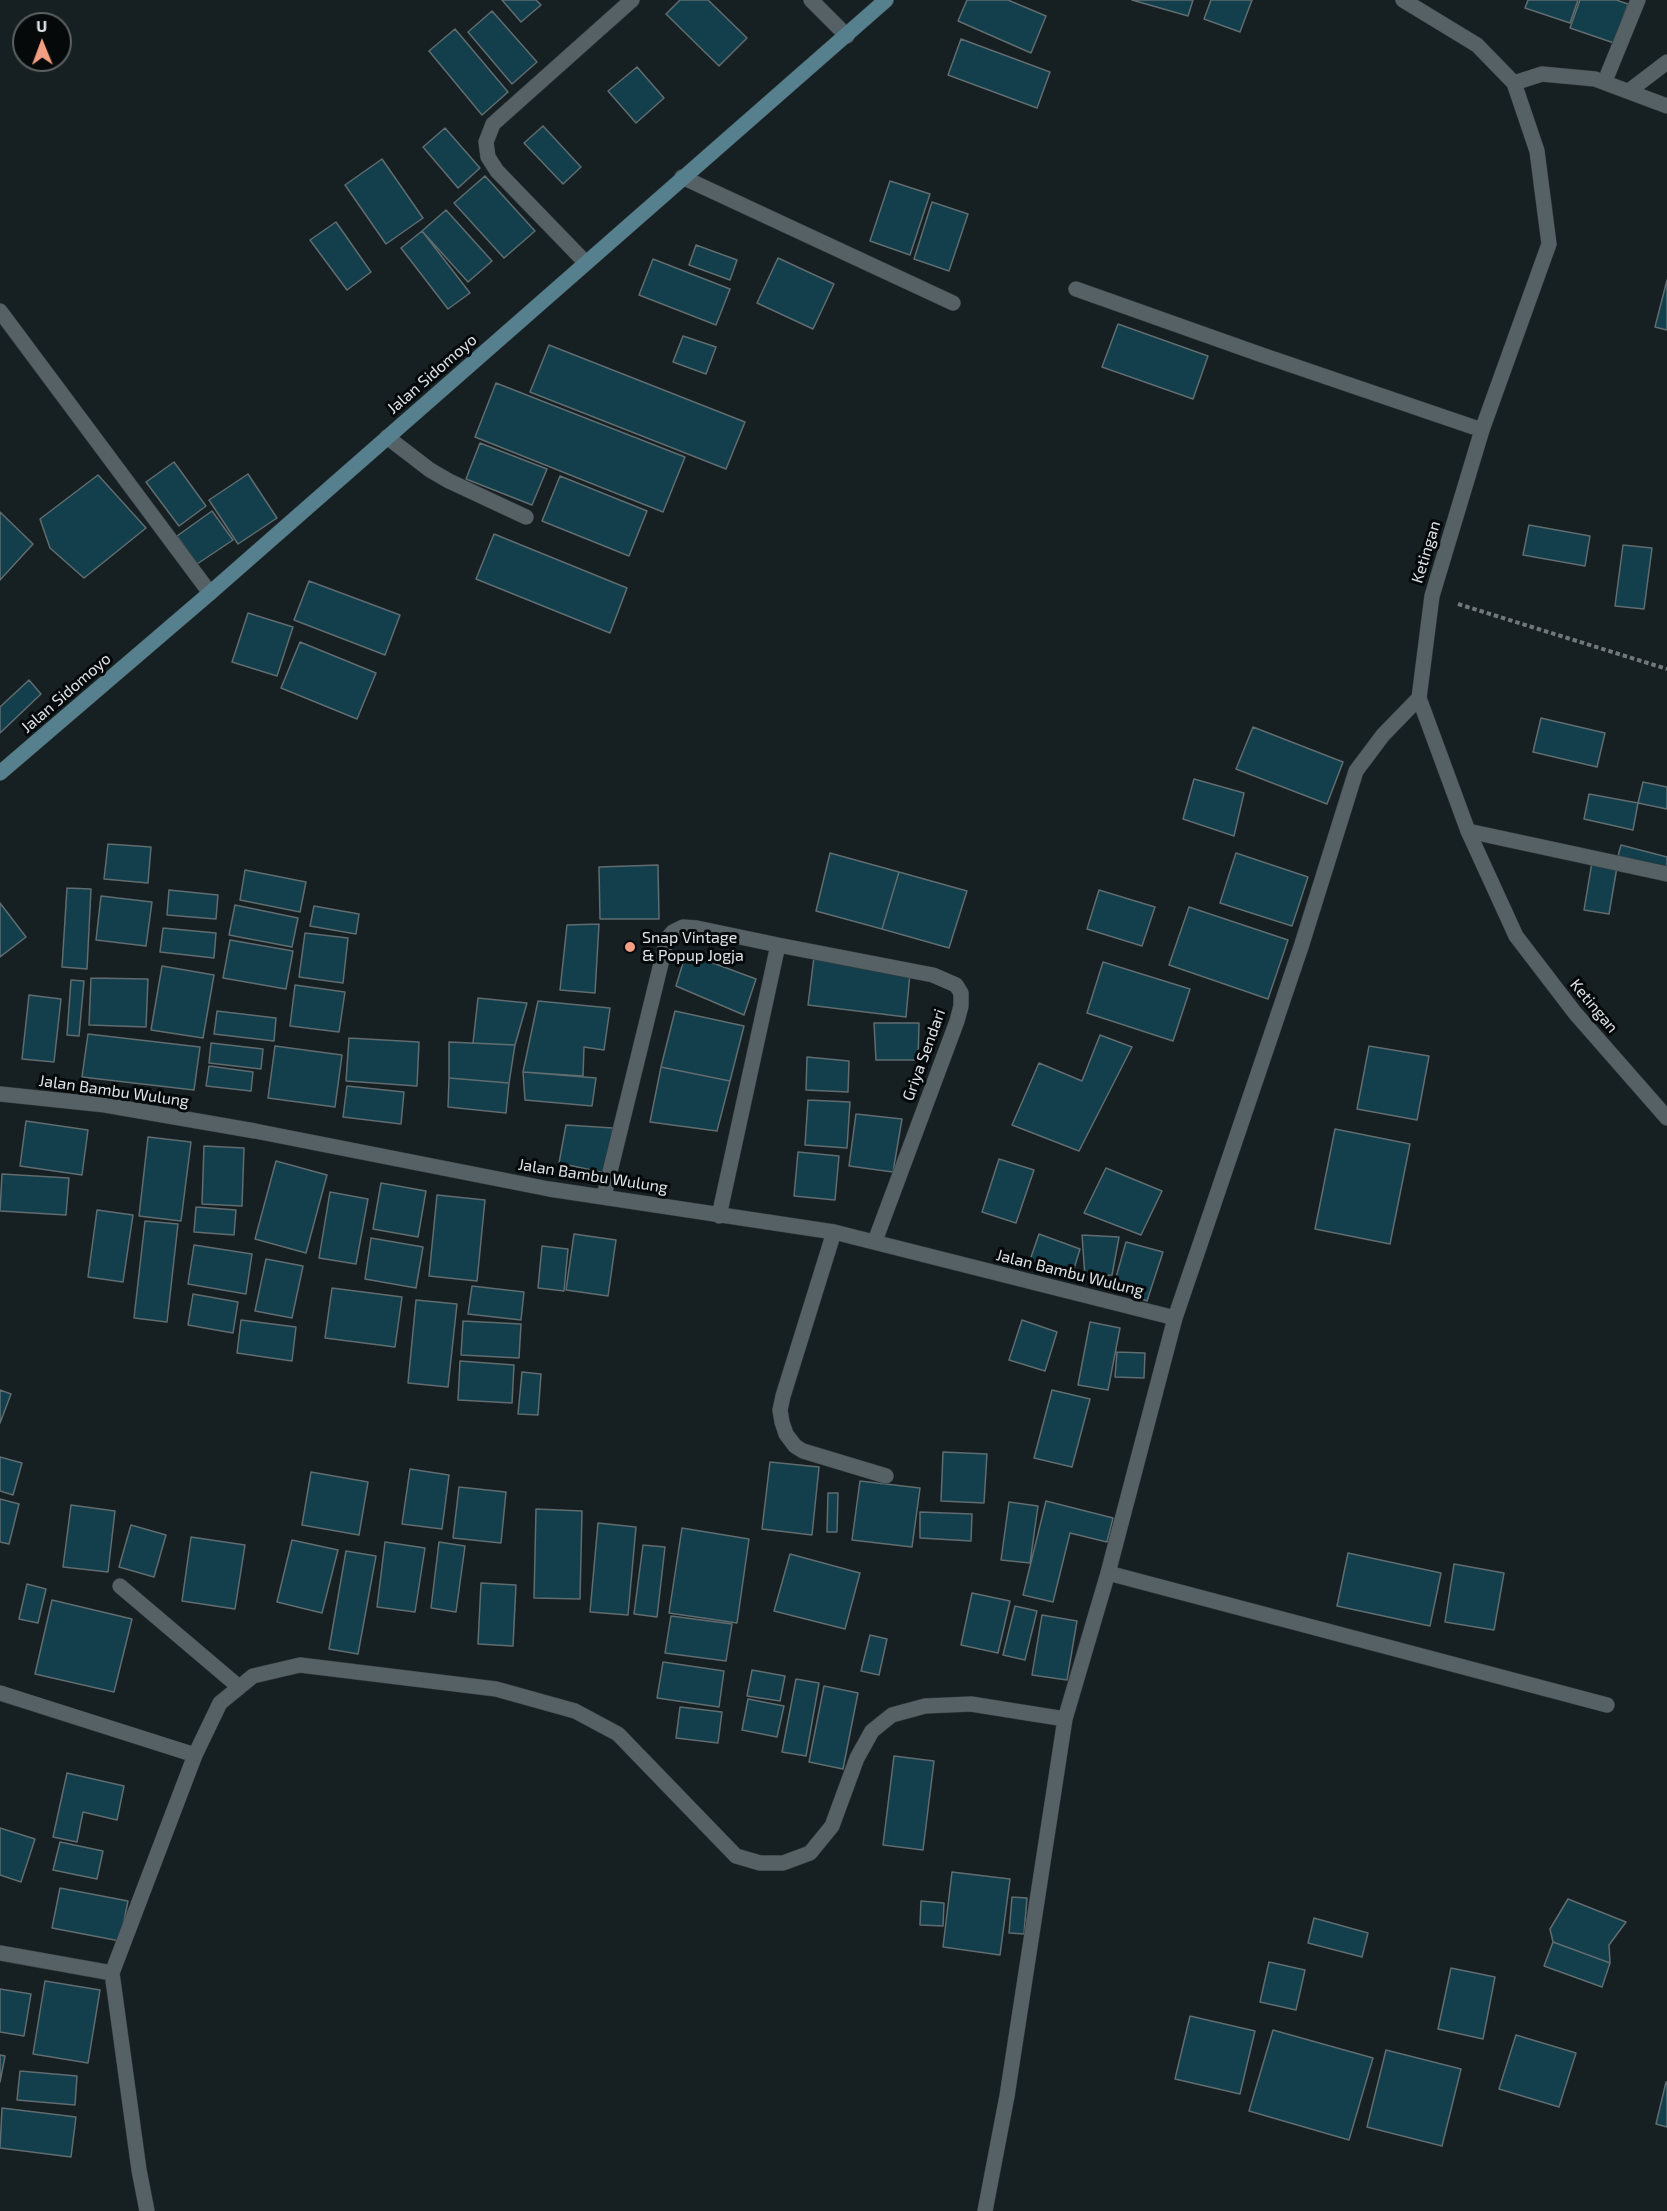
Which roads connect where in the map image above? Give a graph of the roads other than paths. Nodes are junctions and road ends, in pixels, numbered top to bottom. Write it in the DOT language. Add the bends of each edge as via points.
graph roads {
  1 [pos="632,0"];
  2 [pos="811,0"];
  3 [pos="886,0"];
  4 [pos="1403,0"];
  5 [pos="1638,0"];
  6 [pos="847,36"];
  7 [pos="1667,62"];
  8 [pos="1605,81"];
  9 [pos="1514,83"];
  10 [pos="1629,91"];
  11 [pos="1667,106"];
  12 [pos="682,177"];
  13 [pos="586,263"];
  14 [pos="1076,289"];
  15 [pos="953,303"];
  16 [pos="0,311"];
  17 [pos="1482,430"];
  18 [pos="387,437"];
  19 [pos="526,517"];
  20 [pos="210,592"];
  21 [pos="1419,698"];
  22 [pos="0,773"];
  23 [pos="1468,831"];
  24 [pos="1667,874"];
  25 [pos="778,945"];
  26 [pos="0,1094"];
  27 [pos="1667,1118"];
  28 [pos="604,1196"];
  29 [pos="719,1216"];
  30 [pos="834,1232"];
  31 [pos="875,1241"];
  32 [pos="1175,1318"];
  33 [pos="886,1476"];
  34 [pos="1108,1573"];
  35 [pos="120,1586"];
  36 [pos="239,1687"];
  37 [pos="0,1694"];
  38 [pos="1607,1705"];
  39 [pos="1065,1719"];
  40 [pos="195,1755"];
  41 [pos="0,1953"];
  42 [pos="112,1973"];
  43 [pos="147,2211"];
  44 [pos="985,2211"];
  1 -- 13 [label="street" via="493,124 486,142 488,157 497,171"];
  2 -- 6 [label="street"];
  3 -- 6 [label="main road, Jalan Sidomoyo"];
  4 -- 9 [label="street, Ketingan" via="1476,45"];
  5 -- 8 [label="street"];
  6 -- 12 [label="main road, Jalan Sidomoyo"];
  7 -- 10 [label="street"];
  8 -- 9 [label="street" via="1542,74"];
  8 -- 10 [label="street"];
  9 -- 17 [label="street, Ketingan" via="1537,151 1549,244"];
  10 -- 11 [label="street"];
  12 -- 13 [label="main road, Jalan Sidomoyo"];
  12 -- 15 [label="street"];
  13 -- 18 [label="main road, Jalan Sidomoyo"];
  14 -- 17 [label="street"];
  16 -- 20 [label="street"];
  17 -- 21 [label="street, Ketingan" via="1432,596"];
  18 -- 19 [label="street" via="448,481"];
  18 -- 20 [label="main road, Jalan Sidomoyo"];
  20 -- 22 [label="main road, Jalan Sidomoyo"];
  21 -- 23 [label="street, Ketingan"];
  21 -- 32 [label="street" via="1383,735 1356,771 1301,947"];
  23 -- 24 [label="street"];
  23 -- 27 [label="street, Ketingan" via="1516,936 1575,1013"];
  25 -- 28 [label="street, Griya Sendari" via="683,927 667,939"];
  25 -- 29 [label="street"];
  25 -- 31 [label="street, Griya Sendari" via="933,975 956,985 961,993 957,1021"];
  26 -- 28 [label="street, Jalan Bambu Wulung" via="128,1109 549,1189"];
  28 -- 29 [label="street, Jalan Bambu Wulung"];
  29 -- 30 [label="street, Jalan Bambu Wulung"];
  30 -- 31 [label="street, Jalan Bambu Wulung"];
  30 -- 33 [label="street" via="783,1396 782,1422 786,1434 803,1451"];
  31 -- 32 [label="street, Jalan Bambu Wulung"];
  32 -- 34 [label="street"];
  34 -- 38 [label="street"];
  34 -- 39 [label="street"];
  35 -- 36 [label="street"];
  36 -- 39 [label="street" via="253,1676 300,1665 496,1689 575,1711 618,1734 736,1856 760,1863 783,1863 810,1853 832,1826 857,1758 872,1731 892,1715 925,1706 970,1704"];
  36 -- 40 [label="street" via="220,1703"];
  37 -- 40 [label="street"];
  39 -- 44 [label="street" via="1007,2096"];
  40 -- 42 [label="street"];
  41 -- 42 [label="street"];
  42 -- 43 [label="street"];
}
